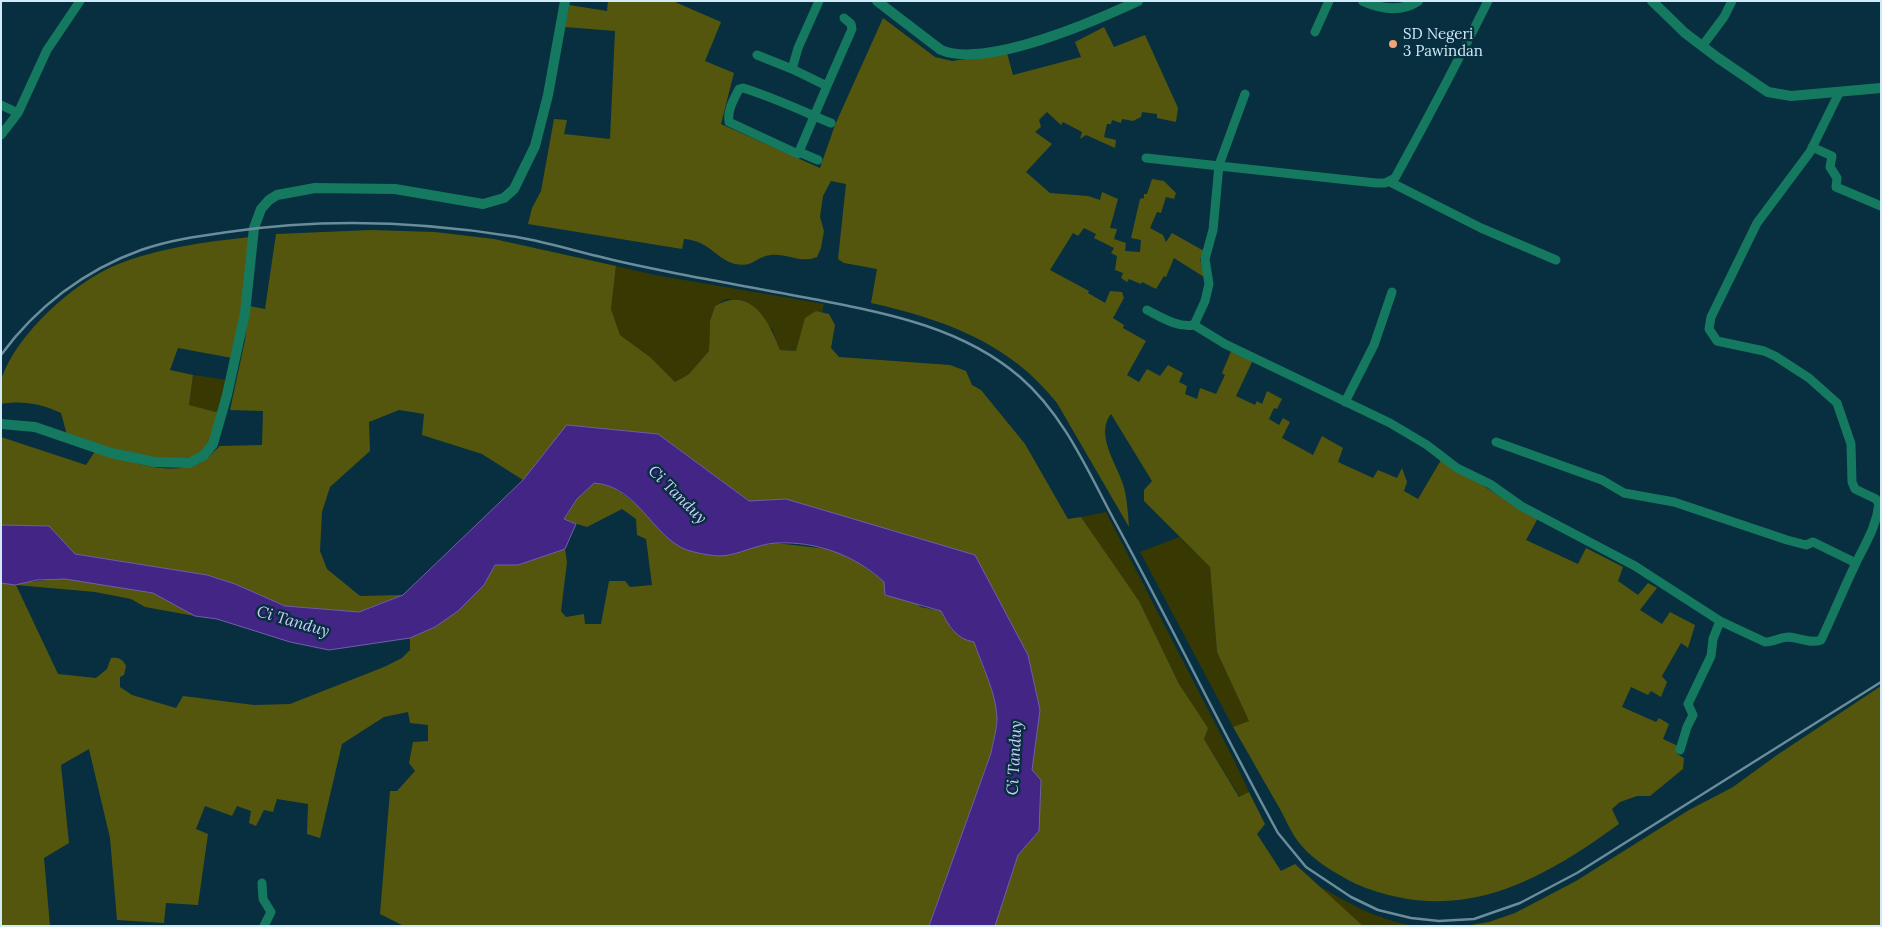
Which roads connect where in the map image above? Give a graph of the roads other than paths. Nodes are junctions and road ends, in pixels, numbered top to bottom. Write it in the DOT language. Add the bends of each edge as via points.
graph roads {
  1 [pos="80,1"];
  2 [pos="565,1"];
  3 [pos="819,1"];
  4 [pos="877,1"];
  5 [pos="1138,1"];
  6 [pos="1329,1"];
  7 [pos="1363,1"];
  8 [pos="1418,1"];
  9 [pos="1488,1"];
  10 [pos="1732,1"];
  11 [pos="1656,2"];
  12 [pos="844,18"];
  13 [pos="1315,32"];
  14 [pos="1702,45"];
  15 [pos="757,55"];
  16 [pos="792,69"];
  17 [pos="827,86"];
  18 [pos="1881,88"];
  19 [pos="1839,93"];
  20 [pos="1244,94"];
  21 [pos="1,105"];
  22 [pos="18,113"];
  23 [pos="814,116"];
  24 [pos="831,124"];
  25 [pos="1,135"];
  26 [pos="1812,147"];
  27 [pos="799,152"];
  28 [pos="1146,158"];
  29 [pos="818,160"];
  30 [pos="1219,165"];
  31 [pos="1390,182"];
  32 [pos="1881,206"];
  33 [pos="1556,260"];
  34 [pos="1392,292"];
  35 [pos="1147,310"];
  36 [pos="1194,325"];
  37 [pos="1345,402"];
  38 [pos="1,424"];
  39 [pos="1496,442"];
  40 [pos="1880,504"];
  41 [pos="1856,563"];
  42 [pos="1720,621"];
  43 [pos="1680,750"];
  44 [pos="262,882"];
  45 [pos="264,926"];
  1 -- 22 [label="street" via="47,50"];
  2 -- 38 [label="street" via="535,146 514,188 504,198 483,204 396,189 314,188 277,195 269,200 254,228 245,313 234,369 213,444 203,456 184,464 154,462 111,453 35,427"];
  3 -- 16 [label="street"];
  4 -- 5 [label="street" via="941,50 957,55 1033,42 1087,24"];
  6 -- 13 [label="street"];
  7 -- 8 [label="street" via="1373,6 1398,8"];
  9 -- 31 [label="street" via="1438,101"];
  10 -- 14 [label="street"];
  11 -- 14 [label="street" via="1685,33"];
  12 -- 17 [label="street" via="852,29"];
  14 -- 19 [label="street" via="1768,92 1791,96"];
  15 -- 16 [label="street"];
  16 -- 17 [label="street"];
  17 -- 23 [label="street"];
  18 -- 19 [label="street"];
  19 -- 26 [label="street"];
  20 -- 30 [label="street"];
  21 -- 22 [label="street"];
  22 -- 25 [label="street"];
  23 -- 24 [label="street"];
  23 -- 27 [label="street"];
  23 -- 27 [label="street" via="743,88 739,89 729,110 729,122 785,149"];
  26 -- 32 [label="street" via="1832,156 1830,167 1837,178 1836,187"];
  26 -- 40 [label="street" via="1757,223 1709,328 1717,341 1764,351 1793,366 1837,403 1851,444 1854,489"];
  27 -- 29 [label="street"];
  28 -- 30 [label="street"];
  30 -- 31 [label="street"];
  30 -- 36 [label="street" via="1213,230 1205,259 1209,284"];
  31 -- 33 [label="street" via="1481,228"];
  34 -- 37 [label="street" via="1374,345"];
  35 -- 36 [label="street" via="1176,324"];
  36 -- 37 [label="street" via="1225,344"];
  37 -- 42 [label="street" via="1400,429 1521,506 1635,566"];
  39 -- 41 [label="street" via="1602,480 1624,494 1674,502 1806,545 1813,542"];
  40 -- 41 [label="street" via="1865,550"];
  41 -- 42 [label="street" via="1821,640 1785,637 1765,642"];
  42 -- 43 [label="street" via="1711,656 1688,704 1693,715"];
  44 -- 45 [label="street" via="263,899 270,912"];
}
